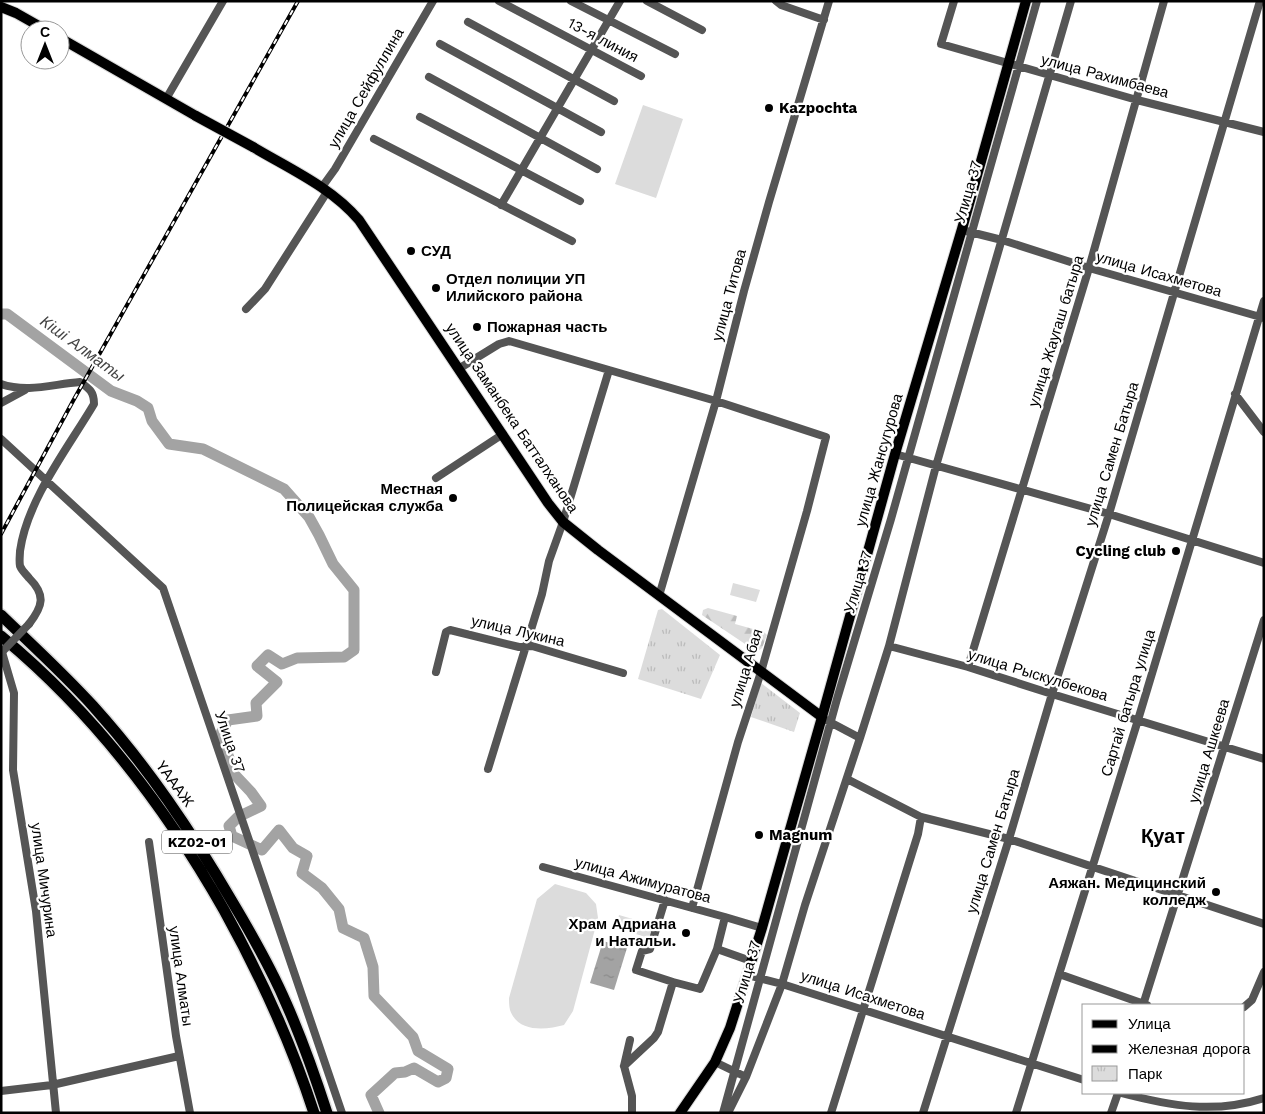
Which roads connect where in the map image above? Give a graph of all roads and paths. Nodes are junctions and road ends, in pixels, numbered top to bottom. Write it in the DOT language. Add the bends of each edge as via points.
graph roads {
  1 [pos="223,1"];
  2 [pos="432,1"];
  3 [pos="500,1"];
  4 [pos="571,1"];
  5 [pos="620,1"];
  6 [pos="647,1"];
  7 [pos="776,1"];
  8 [pos="829,1"];
  9 [pos="954,1"];
  10 [pos="1026,1"];
  11 [pos="1036,1"];
  12 [pos="1071,1"];
  13 [pos="1164,1"];
  14 [pos="1260,1"];
  15 [pos="1,7"];
  16 [pos="28,20"];
  17 [pos="824,20"];
  18 [pos="609,21"];
  19 [pos="468,22"];
  20 [pos="702,30"];
  21 [pos="70,44"];
  22 [pos="440,44"];
  23 [pos="591,49"];
  24 [pos="675,54"];
  25 [pos="1008,64"];
  26 [pos="641,76"];
  27 [pos="1050,76"];
  28 [pos="429,77"];
  29 [pos="574,80"];
  30 [pos="166,99"];
  31 [pos="1137,100"];
  32 [pos="614,101"];
  33 [pos="557,108"];
  34 [pos="420,117"];
  35 [pos="1223,122"];
  36 [pos="601,132"];
  37 [pos="1264,132"];
  38 [pos="539,138"];
  39 [pos="374,139"];
  40 [pos="597,169"];
  41 [pos="521,170"];
  42 [pos="325,189"];
  43 [pos="580,201"];
  44 [pos="501,205"];
  45 [pos="962,230"];
  46 [pos="1002,240"];
  47 [pos="572,241"];
  48 [pos="1089,268"];
  49 [pos="1174,293"];
  50 [pos="1264,301"];
  51 [pos="246,309"];
  52 [pos="1261,318"];
  53 [pos="460,368"];
  54 [pos="610,370"];
  55 [pos="1,384"];
  56 [pos="25,390"];
  57 [pos="1235,394"];
  58 [pos="716,401"];
  59 [pos="1,402"];
  60 [pos="1264,432"];
  61 [pos="503,434"];
  62 [pos="1,439"];
  63 [pos="895,454"];
  64 [pos="936,466"];
  65 [pos="436,478"];
  66 [pos="1022,490"];
  67 [pos="1108,514"];
  68 [pos="563,522"];
  69 [pos="1192,539"];
  70 [pos="1264,563"];
  71 [pos="658,596"];
  72 [pos="1,615"];
  73 [pos="1264,620"];
  74 [pos="1,636"];
  75 [pos="889,646"];
  76 [pos="525,647"];
  77 [pos="2,653"];
  78 [pos="968,667"];
  79 [pos="436,672"];
  80 [pos="761,672"];
  81 [pos="623,673"];
  82 [pos="1052,694"];
  83 [pos="822,717"];
  84 [pos="1138,720"];
  85 [pos="860,738"];
  86 [pos="1225,747"];
  87 [pos="1264,759"];
  88 [pos="488,769"];
  89 [pos="847,779"];
  90 [pos="921,817"];
  91 [pos="1009,839"];
  92 [pos="149,842"];
  93 [pos="1093,866"];
  94 [pos="543,867"];
  95 [pos="1179,895"];
  96 [pos="665,900"];
  97 [pos="692,908"];
  98 [pos="725,917"];
  99 [pos="1264,924"];
  100 [pos="762,928"];
  101 [pos="717,949"];
  102 [pos="751,961"];
  103 [pos="1264,972"];
  104 [pos="1059,974"];
  105 [pos="746,975"];
  106 [pos="673,982"];
  107 [pos="782,984"];
  108 [pos="1142,1004"];
  109 [pos="1145,1004"];
  110 [pos="1245,1006"];
  111 [pos="863,1011"];
  112 [pos="946,1036"];
  113 [pos="630,1040"];
  114 [pos="179,1056"];
  115 [pos="715,1062"];
  116 [pos="1032,1063"];
  117 [pos="624,1066"];
  118 [pos="746,1077"];
  119 [pos="1082,1079"];
  120 [pos="52,1085"];
  121 [pos="1,1091"];
  122 [pos="1119,1094"];
  123 [pos="1123,1094"];
  124 [pos="1264,1098"];
  125 [pos="56,1113"];
  126 [pos="190,1113"];
  127 [pos="314,1113"];
  128 [pos="328,1113"];
  129 [pos="342,1113"];
  130 [pos="632,1113"];
  131 [pos="680,1113"];
  132 [pos="723,1113"];
  133 [pos="728,1113"];
  134 [pos="831,1113"];
  135 [pos="922,1113"];
  136 [pos="1016,1113"];
  137 [pos="1111,1113"];
  1 -- 30 [label="street"];
  2 -- 42 [label="street, улица Сейфуллина"];
  3 -- 23 [label="street, 13-я линия"];
  4 -- 18 [label="street"];
  5 -- 18 [label="street"];
  6 -- 20 [label="street"];
  7 -- 17 [label="street"];
  8 -- 17 [label="street, улица Титова"];
  9 -- 25 [label="street, улица Рахимбаева" via="941,44"];
  10 -- 25 [label="main road, улица Жансугурова"];
  11 -- 132 [label="street, Улица 37"];
  12 -- 27 [label="street, улица Исахметова"];
  13 -- 31 [label="street, улица Жаугаш батыра"];
  14 -- 35 [label="street, улица Самен Батыра"];
  15 -- 16 [label="main road"];
  17 -- 58 [label="street, улица Титова" via="744,291"];
  18 -- 23 [label="street"];
  18 -- 24 [label="street"];
  19 -- 29 [label="street"];
  21 -- 30 [label="main road"];
  22 -- 33 [label="street"];
  23 -- 26 [label="street, 13-я линия"];
  23 -- 29 [label="street"];
  25 -- 27 [label="street, улица Рахимбаева"];
  25 -- 45 [label="main road, улица Жансугурова"];
  27 -- 31 [label="street, улица Рахимбаева"];
  27 -- 46 [label="street, улица Исахметова"];
  28 -- 38 [label="street"];
  29 -- 32 [label="street"];
  29 -- 33 [label="street"];
  30 -- 42 [label="main road, улица Заманбека Батталханова, bridge"];
  31 -- 35 [label="street, улица Рахимбаева"];
  31 -- 48 [label="street, улица Жаугаш батыра"];
  33 -- 36 [label="street"];
  33 -- 38 [label="street"];
  34 -- 41 [label="street"];
  35 -- 37 [label="street, улица Рахимбаева"];
  35 -- 49 [label="street, улица Самен Батыра"];
  38 -- 40 [label="street"];
  38 -- 41 [label="street"];
  39 -- 44 [label="street"];
  41 -- 43 [label="street"];
  41 -- 44 [label="street"];
  42 -- 51 [label="street, улица Сейфуллина" via="265,289"];
  42 -- 53 [label="main road, улица Заманбека Батталханова" via="360,220"];
  44 -- 47 [label="street"];
  45 -- 46 [label="street, улица Исахметова"];
  45 -- 63 [label="main road, улица Жансугурова"];
  46 -- 48 [label="street, улица Исахметова"];
  46 -- 64 [label="street, улица Исахметова"];
  48 -- 49 [label="street, улица Исахметова"];
  48 -- 66 [label="street, улица Жаугаш батыра"];
  49 -- 52 [label="street, улица Исахметова"];
  49 -- 67 [label="street, улица Самен Батыра"];
  50 -- 52 [label="street, Сартай батыра улица"];
  52 -- 57 [label="street, Сартай батыра улица"];
  53 -- 54 [label="street" via="508,341"];
  53 -- 61 [label="main road, улица Заманбека Батталханова"];
  54 -- 58 [label="street"];
  54 -- 68 [label="street"];
  55 -- 56 [label="street"];
  56 -- 59 [label="street"];
  56 -- 77 [label="street, bridge" via="80,382 91,390 94,404 38,496 28,522 19,564 42,598 38,612"];
  57 -- 60 [label="street"];
  57 -- 69 [label="street, Сартай батыра улица"];
  58 -- 71 [label="street, улица Титова"];
  58 -- 80 [label="street, улица Абая" via="826,437"];
  61 -- 65 [label="street"];
  61 -- 68 [label="main road, улица Заманбека Батталханова"];
  62 -- 129 [label="street, Улица 37" via="163,588"];
  63 -- 64 [label="street"];
  63 -- 83 [label="main road, улица Жансугурова"];
  64 -- 66 [label="street"];
  64 -- 75 [label="street, улица Исахметова"];
  66 -- 67 [label="street"];
  66 -- 78 [label="street, улица Жаугаш батыра"];
  67 -- 69 [label="street"];
  67 -- 82 [label="street, улица Самен Батыра"];
  68 -- 71 [label="main road, улица Заманбека Батталханова"];
  68 -- 76 [label="street"];
  69 -- 70 [label="street"];
  69 -- 84 [label="street, Сартай батыра улица"];
  71 -- 80 [label="main road, улица Заманбека Батталханова"];
  72 -- 128 [label="highway, ҮАААЖ / KZ02-01" via="98,712 149,773 191,832 274,976"];
  73 -- 86 [label="street, улица Ашкеева"];
  74 -- 127 [label="highway, ҮАААЖ / KZ02-01" via="70,700 115,748 180,836 232,924 271,1000"];
  75 -- 78 [label="street, улица Рыскулбекова"];
  75 -- 85 [label="street, улица Исахметова"];
  76 -- 79 [label="street, улица Лукина" via="450,630 446,632"];
  76 -- 81 [label="street, улица Лукина" via="532,646"];
  76 -- 88 [label="street"];
  77 -- 120 [label="street, улица Мичурина" via="14,693 12,770 36,911"];
  78 -- 82 [label="street, улица Рыскулбекова"];
  80 -- 83 [label="main road, улица Заманбека Батталханова"];
  80 -- 97 [label="street, улица Абая"];
  82 -- 84 [label="street, улица Рыскулбекова"];
  82 -- 91 [label="street, улица Самен Батыра"];
  83 -- 85 [label="street"];
  83 -- 100 [label="main road, улица Жансугурова"];
  84 -- 86 [label="street, улица Рыскулбекова"];
  84 -- 93 [label="street, Сартай батыра улица"];
  85 -- 89 [label="street, улица Исахметова"];
  86 -- 87 [label="street, улица Рыскулбекова"];
  86 -- 95 [label="street, улица Ашкеева"];
  89 -- 90 [label="street"];
  89 -- 107 [label="street, улица Исахметова"];
  90 -- 91 [label="street"];
  90 -- 111 [label="street"];
  91 -- 93 [label="street"];
  91 -- 112 [label="street, улица Самен Батыра"];
  92 -- 114 [label="street, улица Алматы"];
  93 -- 95 [label="street"];
  93 -- 104 [label="street, Сартай батыра улица"];
  94 -- 96 [label="street, улица Ажимуратова"];
  95 -- 99 [label="street"];
  95 -- 109 [label="street, улица Ашкеева"];
  96 -- 97 [label="street, улица Ажимуратова"];
  96 -- 106 [label="street" via="650,949 642,951 636,970"];
  97 -- 98 [label="street, улица Ажимуратова"];
  98 -- 100 [label="street"];
  98 -- 101 [label="street, улица Ажимуратова"];
  100 -- 102 [label="main road, улица Жансугурова"];
  101 -- 102 [label="street"];
  101 -- 106 [label="street, улица Ажимуратова" via="700,989"];
  102 -- 105 [label="main road, улица Жансугурова"];
  103 -- 110 [label="street" via="1252,1000"];
  104 -- 108 [label="street"];
  104 -- 116 [label="street, Сартай батыра улица"];
  105 -- 107 [label="street"];
  105 -- 115 [label="main road, улица Жансугурова" via="730,1028"];
  106 -- 117 [label="street" via="658,1032"];
  107 -- 111 [label="street, улица Исахметова"];
  107 -- 118 [label="street"];
  111 -- 112 [label="street, улица Исахметова"];
  111 -- 134 [label="street"];
  112 -- 116 [label="street, улица Исахметова"];
  112 -- 135 [label="street, улица Самен Батыра"];
  113 -- 117 [label="street"];
  114 -- 120 [label="street"];
  114 -- 126 [label="street, улица Алматы"];
  115 -- 118 [label="street"];
  115 -- 131 [label="main road, улица Жансугурова"];
  116 -- 119 [label="street, улица Исахметова"];
  116 -- 136 [label="street, Сартай батыра улица"];
  117 -- 130 [label="street" via="632,1096"];
  118 -- 133 [label="street"];
  120 -- 121 [label="street"];
  120 -- 125 [label="street, улица Мичурина"];
  122 -- 137 [label="street"];
  123 -- 124 [label="street" via="1212,1111 1248,1105"];
}
